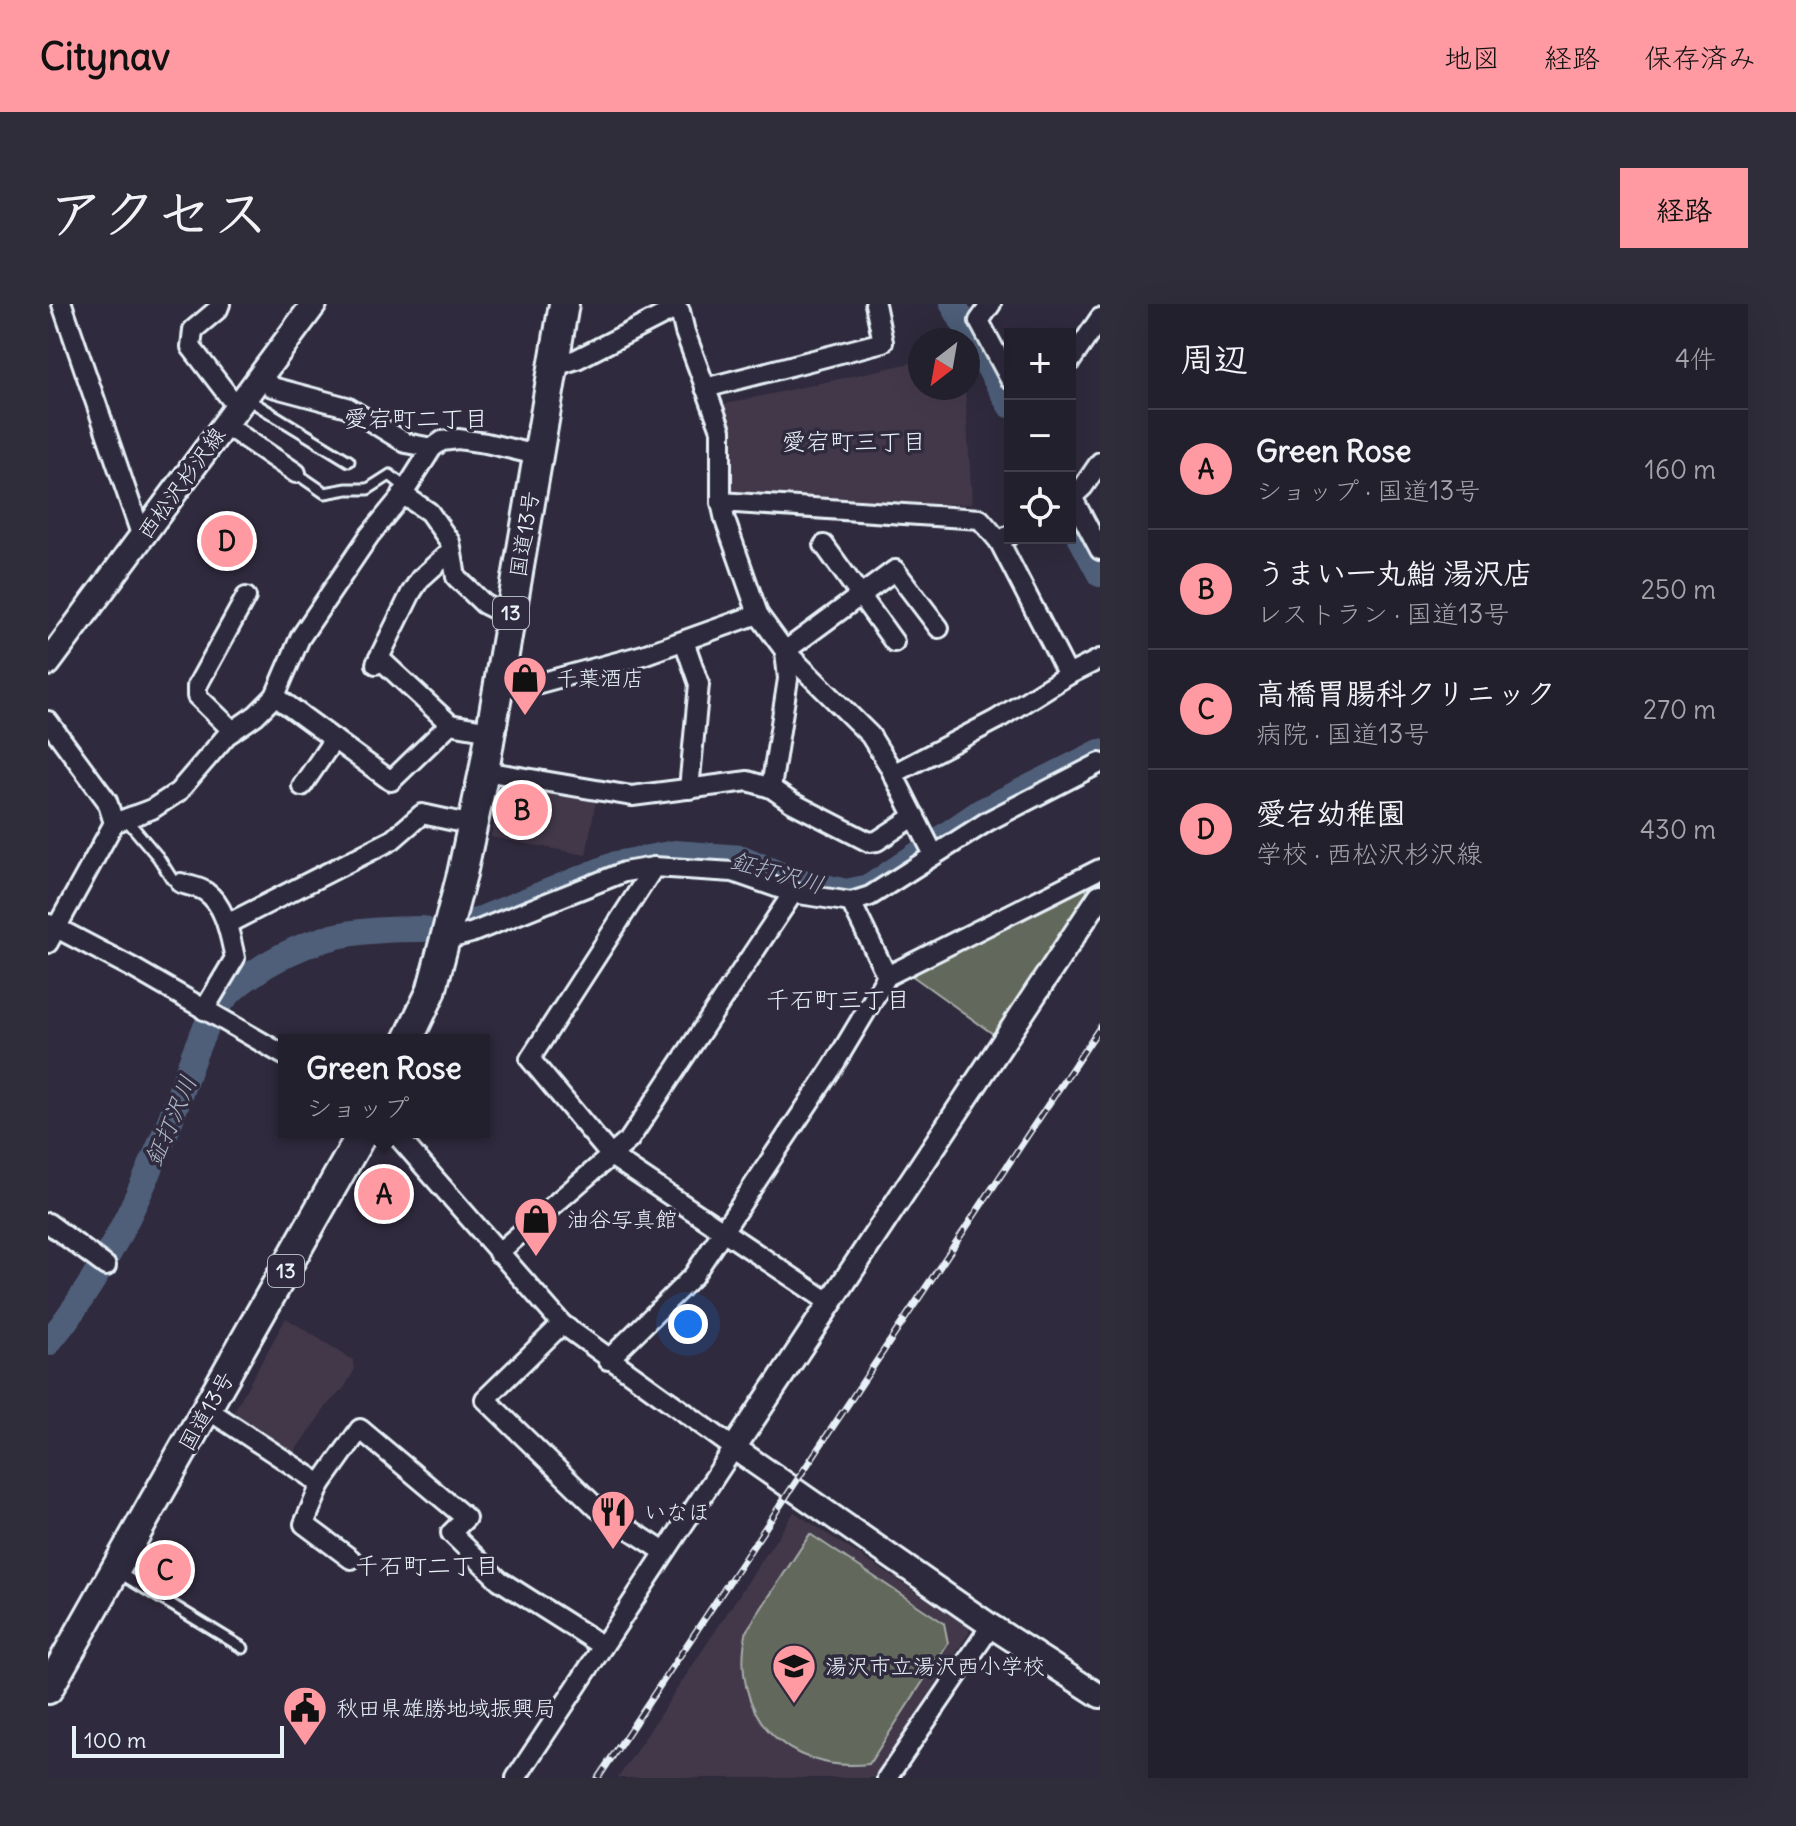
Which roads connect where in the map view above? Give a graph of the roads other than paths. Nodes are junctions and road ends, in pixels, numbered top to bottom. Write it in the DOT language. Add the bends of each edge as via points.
graph roads {
  1 [pos="62,304"];
  2 [pos="220,304"];
  3 [pos="314,304"];
  4 [pos="564,304"];
  5 [pos="875,304"];
  6 [pos="991,304"];
  7 [pos="684,306"];
  8 [pos="1100,318"];
  9 [pos="1076,353"];
  10 [pos="555,366"];
  11 [pos="1004,368"];
  12 [pos="260,376"];
  13 [pos="705,388"];
  14 [pos="235,409"];
  15 [pos="432,448"];
  16 [pos="537,455"];
  17 [pos="349,461"];
  18 [pos="1100,462"];
  19 [pos="296,473"];
  20 [pos="404,491"];
  21 [pos="1076,492"];
  22 [pos="721,502"];
  23 [pos="1076,505"];
  24 [pos="142,537"];
  25 [pos="1004,538"];
  26 [pos="1007,544"];
  27 [pos="824,545"];
  28 [pos="1100,550"];
  29 [pos="451,551"];
  30 [pos="860,595"];
  31 [pos="246,597"];
  32 [pos="758,614"];
  33 [pos="510,617"];
  34 [pos="939,628"];
  35 [pos="684,641"];
  36 [pos="894,642"];
  37 [pos="785,651"];
  38 [pos="1100,659"];
  39 [pos="48,663"];
  40 [pos="1068,675"];
  41 [pos="499,687"];
  42 [pos="275,696"];
  43 [pos="48,721"];
  44 [pos="450,724"];
  45 [pos="233,731"];
  46 [pos="491,731"];
  47 [pos="334,739"];
  48 [pos="1100,763"];
  49 [pos="484,771"];
  50 [pos="893,774"];
  51 [pos="302,786"];
  52 [pos="771,788"];
  53 [pos="689,789"];
  54 [pos="915,816"];
  55 [pos="120,821"];
  56 [pos="473,825"];
  57 [pos="931,850"];
  58 [pos="654,867"];
  59 [pos="1100,869"];
  60 [pos="181,883"];
  61 [pos="793,893"];
  62 [pos="1100,896"];
  63 [pos="851,902"];
  64 [pos="227,924"];
  65 [pos="51,932"];
  66 [pos="445,940"];
  67 [pos="887,976"];
  68 [pos="211,1014"];
  69 [pos="411,1034"];
  70 [pos="278,1052"];
  71 [pos="360,1138"];
  72 [pos="399,1138"];
  73 [pos="611,1156"];
  74 [pos="48,1223"];
  75 [pos="722,1230"];
  76 [pos="498,1253"];
  77 [pos="103,1264"];
  78 [pos="829,1302"];
  79 [pos="562,1324"];
  80 [pos="608,1360"];
  81 [pos="207,1409"];
  82 [pos="734,1448"];
  83 [pos="321,1484"];
  84 [pos="663,1551"];
  85 [pos="351,1559"];
  86 [pos="115,1570"];
  87 [pos="991,1626"];
  88 [pos="603,1646"];
  89 [pos="243,1648"];
  90 [pos="48,1689"];
  91 [pos="1100,1696"];
  92 [pos="516,1778"];
  93 [pos="887,1778"];
  1 -- 24 [label="street"];
  2 -- 14 [label="street" via="193,330 191,347"];
  3 -- 12 [label="main road, 西松沢杉沢線"];
  4 -- 10 [label="highway, 国道13号 / 13"];
  5 -- 13 [label="street" via="883,342"];
  6 -- 11 [label="street" via="979,321"];
  7 -- 10 [label="street"];
  7 -- 13 [label="street"];
  8 -- 9 [label="street"];
  10 -- 16 [label="highway, 国道13号 / 13"];
  12 -- 14 [label="main road, 西松沢杉沢線"];
  12 -- 15 [label="street" via="272,387 347,407 406,443"];
  13 -- 22 [label="street" via="721,430"];
  14 -- 17 [label="lane"];
  14 -- 19 [label="street"];
  14 -- 24 [label="main road, 西松沢杉沢線"];
  15 -- 16 [label="street" via="458,439"];
  15 -- 20 [label="street"];
  16 -- 33 [label="highway, 国道13号 / 13"];
  18 -- 21 [label="street"];
  19 -- 20 [label="lane" via="325,493 368,489 390,475"];
  20 -- 29 [label="street" via="429,512"];
  20 -- 42 [label="street" via="300,638"];
  22 -- 25 [label="street" via="980,519"];
  22 -- 32 [label="street"];
  23 -- 28 [label="street"];
  24 -- 39 [label="main road, 西松沢杉沢線"];
  26 -- 40 [label="street"];
  27 -- 30 [label="street"];
  29 -- 33 [label="street" via="456,577 484,604"];
  29 -- 44 [label="street" via="420,579 377,661"];
  30 -- 34 [label="street" via="895,570"];
  30 -- 36 [label="street"];
  30 -- 37 [label="street"];
  31 -- 45 [label="street" via="197,686 197,696"];
  32 -- 35 [label="street"];
  32 -- 37 [label="street"];
  33 -- 41 [label="highway, 国道13号 / 13"];
  35 -- 41 [label="street" via="525,687"];
  35 -- 53 [label="street" via="699,684"];
  37 -- 50 [label="street" via="870,735"];
  37 -- 52 [label="street" via="788,679"];
  38 -- 40 [label="street"];
  40 -- 50 [label="street"];
  41 -- 46 [label="highway, 国道13号 / 13"];
  42 -- 45 [label="street"];
  42 -- 47 [label="street"];
  43 -- 55 [label="street"];
  44 -- 46 [label="street"];
  44 -- 47 [label="street" via="391,781"];
  45 -- 55 [label="street" via="178,792"];
  46 -- 49 [label="highway, 国道13号 / 13"];
  47 -- 51 [label="street"];
  48 -- 57 [label="street"];
  49 -- 53 [label="street" via="632,796"];
  49 -- 56 [label="highway, 国道13号 / 13"];
  50 -- 54 [label="street"];
  52 -- 53 [label="street" via="748,781"];
  52 -- 54 [label="street" via="869,842"];
  54 -- 57 [label="street"];
  55 -- 60 [label="lane"];
  55 -- 65 [label="street"];
  56 -- 64 [label="street" via="422,814 392,840"];
  56 -- 66 [label="highway, 国道13号 / 13"];
  57 -- 63 [label="street" via="870,896"];
  58 -- 61 [label="street" via="733,872"];
  58 -- 66 [label="street" via="624,872"];
  58 -- 73 [label="street" via="530,1059"];
  59 -- 67 [label="street"];
  60 -- 64 [label="street" via="206,892"];
  61 -- 63 [label="street"];
  61 -- 73 [label="street" via="629,1140"];
  62 -- 78 [label="street"];
  63 -- 67 [label="street"];
  64 -- 68 [label="street" via="235,958"];
  65 -- 68 [label="street" via="133,968"];
  66 -- 69 [label="highway, 国道13号 / 13" via="431,992"];
  67 -- 75 [label="street"];
  68 -- 70 [label="street"];
  71 -- 81 [label="highway, 国道13号 / 13"];
  72 -- 76 [label="street"];
  73 -- 75 [label="street"];
  73 -- 76 [label="street"];
  74 -- 77 [label="street"];
  75 -- 78 [label="street"];
  75 -- 80 [label="street" via="693,1276"];
  76 -- 79 [label="street"];
  78 -- 82 [label="street"];
  79 -- 80 [label="street"];
  79 -- 84 [label="street" via="485,1399 597,1508"];
  80 -- 82 [label="street"];
  81 -- 83 [label="street"];
  81 -- 86 [label="highway, 国道13号 / 13"];
  82 -- 84 [label="street"];
  82 -- 87 [label="street"];
  83 -- 85 [label="street" via="304,1524"];
  83 -- 88 [label="street" via="360,1429 466,1518 451,1533 499,1580"];
  84 -- 88 [label="street"];
  86 -- 89 [label="lane"];
  86 -- 90 [label="highway, 国道13号 / 13"];
  87 -- 91 [label="street"];
  87 -- 93 [label="street"];
  88 -- 92 [label="street"];
}
